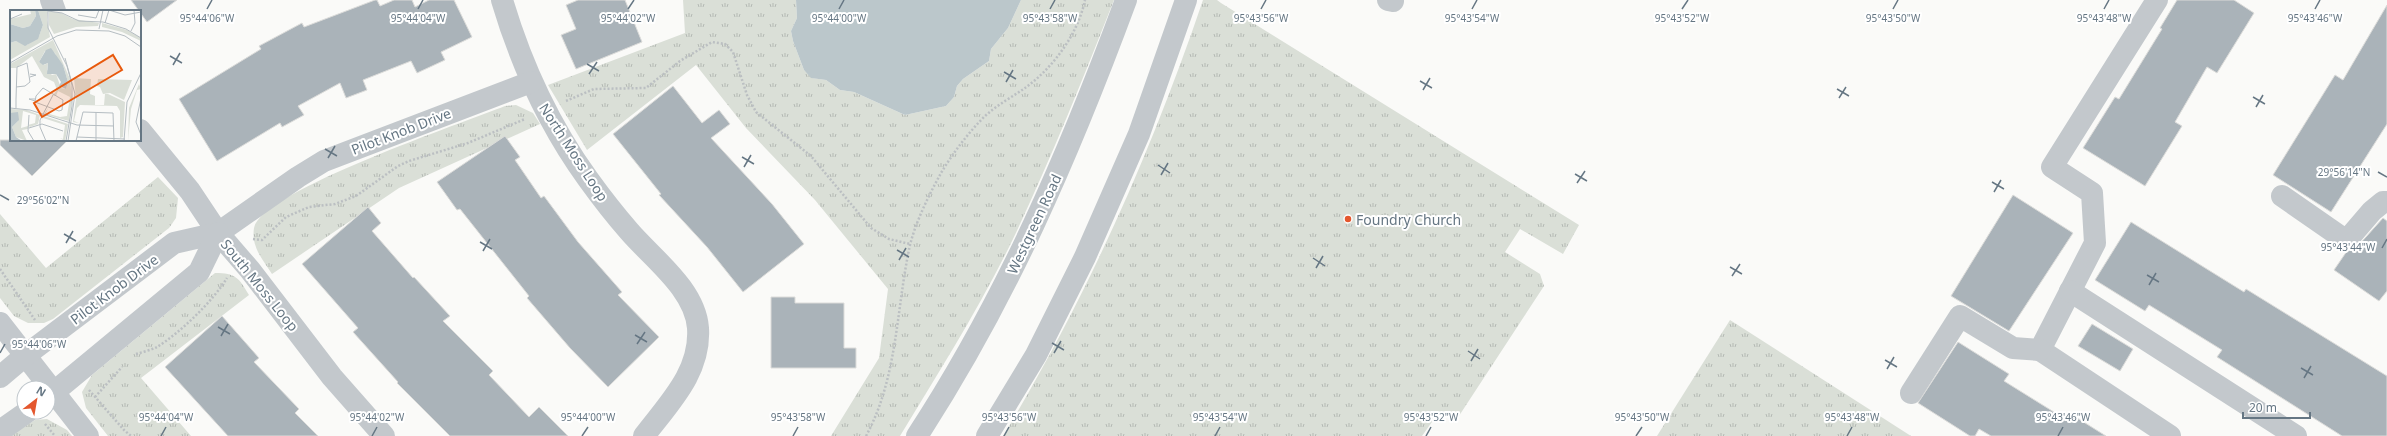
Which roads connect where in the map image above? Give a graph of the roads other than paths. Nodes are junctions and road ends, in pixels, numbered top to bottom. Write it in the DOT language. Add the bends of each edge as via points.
graph roads {
  1 [pos="52,0"];
  2 [pos="502,0"];
  3 [pos="1126,0"];
  4 [pos="1186,0"];
  5 [pos="2157,0"];
  6 [pos="55,10"];
  7 [pos="531,82"];
  8 [pos="141,131"];
  9 [pos="2282,196"];
  10 [pos="2387,202"];
  11 [pos="218,233"];
  12 [pos="2070,290"];
  13 [pos="0,323"];
  14 [pos="2040,350"];
  15 [pos="26,355"];
  16 [pos="0,378"];
  17 [pos="42,380"];
  18 [pos="56,390"];
  19 [pos="1911,393"];
  20 [pos="56,400"];
  21 [pos="26,420"];
  22 [pos="0,432"];
  23 [pos="88,436"];
  24 [pos="384,436"];
  25 [pos="644,436"];
  26 [pos="917,436"];
  27 [pos="987,436"];
  28 [pos="2170,436"];
  29 [pos="2296,436"];
  1 -- 6 [label="street"];
  2 -- 7 [label="street, North Moss Loop"];
  3 -- 26 [label="street, Westgreen Road" via="1084,112 1032,232 984,326"];
  4 -- 27 [label="street" via="1139,134 1085,257 1036,355"];
  5 -- 12 [label="street" via="2052,167 2092,192 2095,243"];
  7 -- 11 [label="street, Pilot Knob Drive" via="324,161"];
  7 -- 25 [label="street, North Moss Loop" via="588,178 628,230 686,295 694,310 698,327 695,363 687,378"];
  8 -- 11 [label="street, South Moss Loop" via="190,191"];
  9 -- 10 [label="street" via="2348,239 2372,211 2383,202"];
  11 -- 15 [label="street, Pilot Knob Drive" via="174,243"];
  11 -- 18 [label="street, Pilot Knob Drive" via="199,272"];
  11 -- 24 [label="street, South Moss Loop" via="332,377"];
  12 -- 14 [label="street"];
  12 -- 29 [label="street"];
  13 -- 15 [label="street"];
  14 -- 19 [label="street" via="2013,348 1960,316"];
  14 -- 28 [label="street"];
  15 -- 16 [label="street, Pilot Knob Drive"];
  15 -- 17 [label="street"];
  20 -- 23 [label="street"];
  21 -- 22 [label="street"];
}
